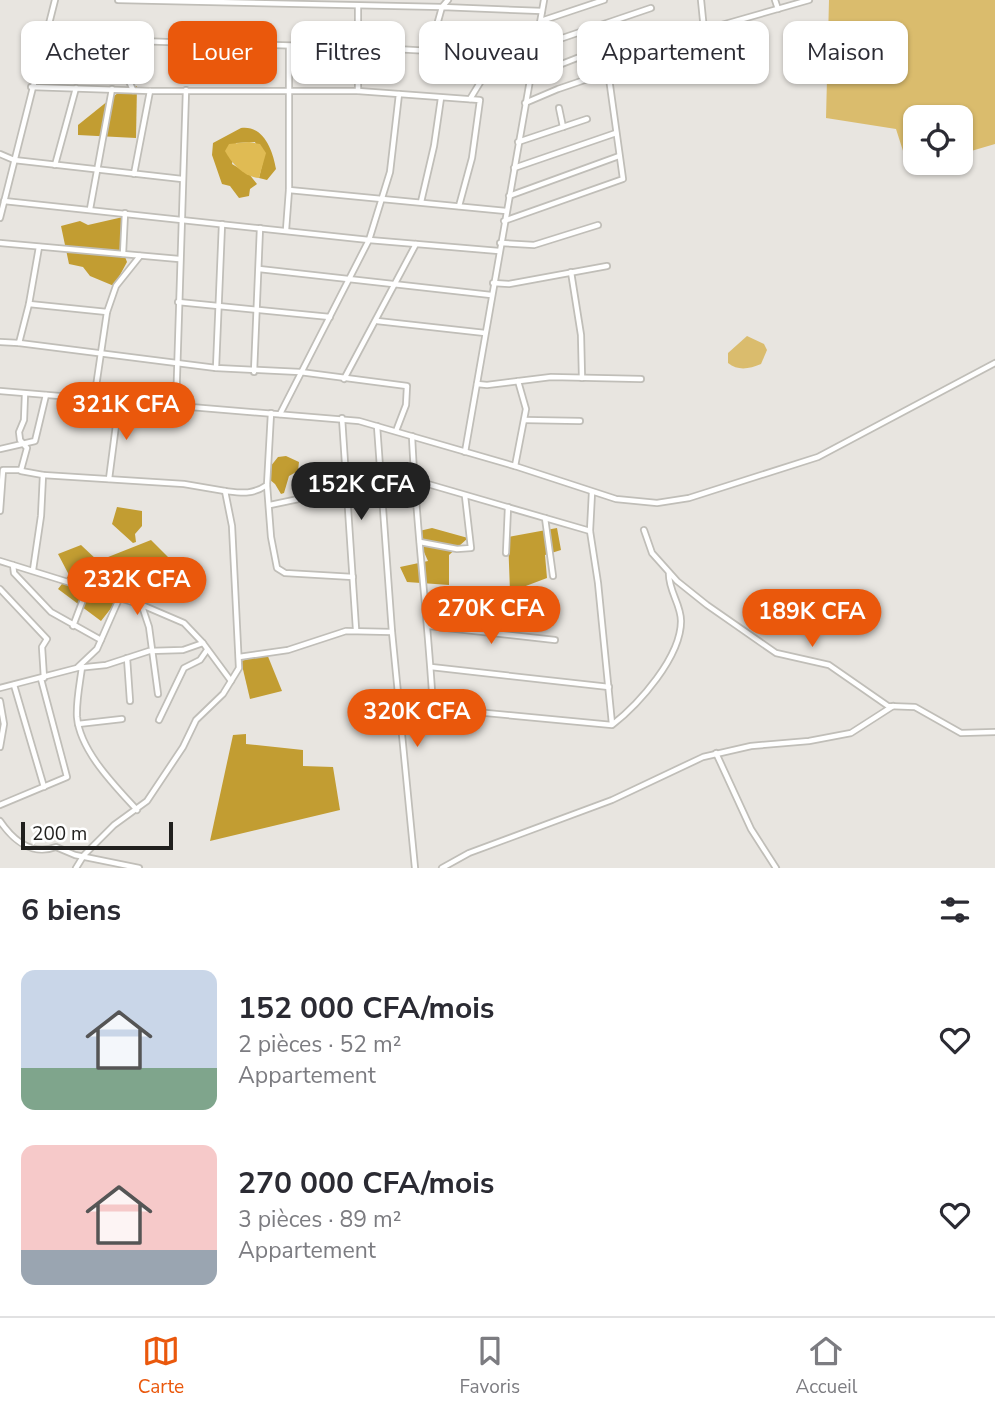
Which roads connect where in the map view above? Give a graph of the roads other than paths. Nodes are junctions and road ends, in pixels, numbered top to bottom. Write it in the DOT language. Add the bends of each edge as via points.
graph roads {
  1 [pos="55,0"];
  2 [pos="118,0"];
  3 [pos="302,0"];
  4 [pos="448,0"];
  5 [pos="544,0"];
  6 [pos="604,0"];
  7 [pos="701,0"];
  8 [pos="775,0"];
  9 [pos="810,0"];
  10 [pos="292,3"];
  11 [pos="358,6"];
  12 [pos="442,7"];
  13 [pos="651,8"];
  14 [pos="778,9"];
  15 [pos="542,11"];
  16 [pos="49,21"];
  17 [pos="358,21"];
  18 [pos="438,21"];
  19 [pos="541,21"];
  20 [pos="544,21"];
  21 [pos="703,21"];
  22 [pos="736,21"];
  23 [pos="563,40"];
  24 [pos="154,42"];
  25 [pos="289,46"];
  26 [pos="577,83"];
  27 [pos="32,84"];
  28 [pos="130,84"];
  29 [pos="358,84"];
  30 [pos="479,84"];
  31 [pos="529,84"];
  32 [pos="610,84"];
  33 [pos="31,87"];
  34 [pos="76,88"];
  35 [pos="112,89"];
  36 [pos="133,90"];
  37 [pos="186,90"];
  38 [pos="150,91"];
  39 [pos="358,91"];
  40 [pos="289,92"];
  41 [pos="399,94"];
  42 [pos="441,98"];
  43 [pos="470,99"];
  44 [pos="525,103"];
  45 [pos="559,108"];
  46 [pos="587,119"];
  47 [pos="563,127"];
  48 [pos="616,133"];
  49 [pos="518,142"];
  50 [pos="0,154"];
  51 [pos="619,156"];
  52 [pos="14,160"];
  53 [pos="55,165"];
  54 [pos="514,168"];
  55 [pos="97,170"];
  56 [pos="134,174"];
  57 [pos="182,178"];
  58 [pos="289,190"];
  59 [pos="509,196"];
  60 [pos="382,198"];
  61 [pos="4,201"];
  62 [pos="421,202"];
  63 [pos="459,206"];
  64 [pos="90,209"];
  65 [pos="506,211"];
  66 [pos="125,214"];
  67 [pos="0,218"];
  68 [pos="180,219"];
  69 [pos="504,221"];
  70 [pos="222,224"];
  71 [pos="598,225"];
  72 [pos="260,228"];
  73 [pos="286,230"];
  74 [pos="369,240"];
  75 [pos="0,243"];
  76 [pos="500,243"];
  77 [pos="416,244"];
  78 [pos="39,247"];
  79 [pos="499,251"];
  80 [pos="123,254"];
  81 [pos="140,256"];
  82 [pos="179,259"];
  83 [pos="607,266"];
  84 [pos="259,269"];
  85 [pos="571,272"];
  86 [pos="350,279"];
  87 [pos="395,284"];
  88 [pos="493,284"];
  89 [pos="491,295"];
  90 [pos="178,302"];
  91 [pos="29,304"];
  92 [pos="219,306"];
  93 [pos="257,309"];
  94 [pos="107,313"];
  95 [pos="330,317"];
  96 [pos="377,320"];
  97 [pos="485,333"];
  98 [pos="0,342"];
  99 [pos="19,343"];
  100 [pos="100,352"];
  101 [pos="995,363"];
  102 [pos="177,364"];
  103 [pos="216,368"];
  104 [pos="254,372"];
  105 [pos="300,372"];
  106 [pos="582,378"];
  107 [pos="344,379"];
  108 [pos="641,379"];
  109 [pos="518,381"];
  110 [pos="477,384"];
  111 [pos="0,391"];
  112 [pos="25,394"];
  113 [pos="46,396"];
  114 [pos="94,400"];
  115 [pos="118,402"];
  116 [pos="176,407"];
  117 [pos="271,413"];
  118 [pos="280,414"];
  119 [pos="342,418"];
  120 [pos="525,420"];
  121 [pos="580,421"];
  122 [pos="377,426"];
  123 [pos="396,431"];
  124 [pos="412,436"];
  125 [pos="25,443"];
  126 [pos="0,449"];
  127 [pos="465,452"];
  128 [pos="515,466"];
  129 [pos="2,467"];
  130 [pos="21,471"];
  131 [pos="43,475"];
  132 [pos="109,479"];
  133 [pos="414,480"];
  134 [pos="380,483"];
  135 [pos="267,485"];
  136 [pos="225,491"];
  137 [pos="592,492"];
  138 [pos="1,493"];
  139 [pos="465,496"];
  140 [pos="345,497"];
  141 [pos="270,506"];
  142 [pos="508,507"];
  143 [pos="0,511"];
  144 [pos="545,518"];
  145 [pos="644,530"];
  146 [pos="590,531"];
  147 [pos="420,542"];
  148 [pos="506,553"];
  149 [pos="0,561"];
  150 [pos="13,565"];
  151 [pos="33,570"];
  152 [pos="669,573"];
  153 [pos="553,576"];
  154 [pos="353,577"];
  155 [pos="0,589"];
  156 [pos="87,589"];
  157 [pos="118,599"];
  158 [pos="142,605"];
  159 [pos="73,625"];
  160 [pos="429,626"];
  161 [pos="356,629"];
  162 [pos="392,632"];
  163 [pos="101,640"];
  164 [pos="555,640"];
  165 [pos="203,643"];
  166 [pos="207,650"];
  167 [pos="154,651"];
  168 [pos="239,657"];
  169 [pos="127,658"];
  170 [pos="80,667"];
  171 [pos="431,667"];
  172 [pos="43,679"];
  173 [pos="231,681"];
  174 [pos="14,685"];
  175 [pos="609,687"];
  176 [pos="0,688"];
  177 [pos="158,694"];
  178 [pos="0,701"];
  179 [pos="130,701"];
  180 [pos="893,706"];
  181 [pos="122,719"];
  182 [pos="159,720"];
  183 [pos="78,724"];
  184 [pos="612,725"];
  185 [pos="995,732"];
  186 [pos="0,747"];
  187 [pos="716,753"];
  188 [pos="44,787"];
  189 [pos="0,805"];
  190 [pos="137,810"];
  191 [pos="0,821"];
  192 [pos="84,855"];
  193 [pos="76,868"];
  194 [pos="139,868"];
  195 [pos="415,868"];
  196 [pos="442,868"];
  197 [pos="776,868"];
  1 -- 16 [label="street"];
  2 -- 10 [label="street"];
  3 -- 10 [label="street"];
  4 -- 12 [label="street"];
  5 -- 15 [label="street"];
  6 -- 20 [label="street"];
  7 -- 21 [label="street"];
  8 -- 14 [label="street"];
  9 -- 14 [label="street"];
  10 -- 11 [label="street"];
  11 -- 12 [label="street"];
  11 -- 17 [label="street"];
  12 -- 15 [label="street"];
  12 -- 18 [label="street"];
  13 -- 23 [label="street"];
  14 -- 22 [label="street"];
  15 -- 19 [label="street"];
  24 -- 25 [label="street"];
  25 -- 40 [label="street"];
  26 -- 44 [label="street"];
  27 -- 33 [label="street"];
  28 -- 36 [label="street"];
  29 -- 39 [label="street"];
  30 -- 43 [label="street"];
  31 -- 44 [label="street"];
  32 -- 48 [label="street"];
  33 -- 34 [label="street"];
  33 -- 52 [label="street"];
  34 -- 35 [label="street"];
  34 -- 53 [label="street"];
  35 -- 36 [label="street"];
  35 -- 55 [label="street"];
  36 -- 38 [label="street"];
  37 -- 38 [label="street"];
  37 -- 40 [label="street"];
  37 -- 57 [label="street"];
  38 -- 56 [label="street"];
  39 -- 40 [label="street"];
  39 -- 41 [label="street"];
  40 -- 58 [label="street"];
  41 -- 42 [label="street"];
  41 -- 60 [label="street" via="390,172"];
  42 -- 43 [label="street"];
  42 -- 62 [label="street"];
  43 -- 63 [label="street" via="480,100"];
  44 -- 49 [label="street"];
  45 -- 47 [label="street"];
  46 -- 47 [label="street"];
  47 -- 49 [label="street"];
  48 -- 51 [label="street"];
  48 -- 54 [label="street"];
  49 -- 54 [label="street"];
  50 -- 52 [label="street"];
  51 -- 59 [label="street"];
  51 -- 69 [label="street" via="621,180"];
  52 -- 53 [label="street"];
  52 -- 61 [label="street"];
  53 -- 55 [label="street"];
  54 -- 59 [label="street"];
  55 -- 56 [label="street"];
  55 -- 64 [label="street"];
  56 -- 57 [label="street"];
  57 -- 68 [label="street"];
  58 -- 60 [label="street"];
  58 -- 73 [label="street"];
  59 -- 65 [label="street"];
  60 -- 62 [label="street"];
  60 -- 74 [label="street"];
  61 -- 64 [label="street"];
  61 -- 67 [label="street"];
  62 -- 63 [label="street"];
  63 -- 65 [label="street"];
  64 -- 66 [label="street"];
  65 -- 69 [label="street"];
  66 -- 68 [label="street"];
  66 -- 80 [label="street"];
  68 -- 70 [label="street"];
  68 -- 82 [label="street"];
  69 -- 76 [label="street"];
  70 -- 72 [label="street"];
  70 -- 92 [label="street"];
  71 -- 76 [label="street" via="534,245"];
  72 -- 73 [label="street"];
  72 -- 84 [label="street"];
  73 -- 74 [label="street"];
  74 -- 77 [label="street"];
  74 -- 86 [label="street"];
  75 -- 78 [label="street"];
  76 -- 79 [label="street"];
  77 -- 79 [label="street"];
  77 -- 87 [label="street"];
  78 -- 80 [label="street"];
  78 -- 91 [label="street"];
  79 -- 88 [label="street"];
  80 -- 81 [label="street"];
  81 -- 82 [label="street"];
  81 -- 94 [label="street" via="116,286"];
  82 -- 90 [label="street"];
  83 -- 85 [label="street"];
  84 -- 86 [label="street"];
  84 -- 93 [label="street"];
  85 -- 88 [label="street"];
  85 -- 106 [label="street"];
  86 -- 87 [label="street"];
  86 -- 95 [label="street"];
  87 -- 89 [label="street"];
  87 -- 96 [label="street"];
  88 -- 89 [label="street"];
  89 -- 97 [label="street"];
  90 -- 92 [label="street"];
  90 -- 102 [label="street"];
  91 -- 94 [label="street"];
  91 -- 99 [label="street"];
  92 -- 93 [label="street"];
  92 -- 103 [label="street"];
  93 -- 95 [label="street"];
  93 -- 104 [label="street"];
  94 -- 100 [label="street"];
  95 -- 105 [label="street"];
  96 -- 97 [label="street"];
  96 -- 107 [label="street"];
  97 -- 110 [label="street"];
  98 -- 99 [label="street"];
  99 -- 100 [label="street"];
  100 -- 102 [label="street"];
  100 -- 114 [label="street"];
  101 -- 137 [label="street" via="795,466 671,502 633,502"];
  102 -- 103 [label="street"];
  102 -- 116 [label="street"];
  103 -- 104 [label="street"];
  104 -- 105 [label="street"];
  105 -- 107 [label="street"];
  105 -- 118 [label="street"];
  106 -- 108 [label="street"];
  106 -- 109 [label="street"];
  107 -- 123 [label="street" via="407,386 406,405"];
  109 -- 110 [label="street"];
  109 -- 120 [label="street"];
  110 -- 127 [label="street"];
  111 -- 112 [label="street"];
  112 -- 113 [label="street"];
  112 -- 125 [label="street" via="19,432"];
  113 -- 114 [label="street"];
  113 -- 125 [label="street" via="36,439"];
  114 -- 115 [label="street"];
  115 -- 116 [label="street"];
  115 -- 132 [label="street"];
  116 -- 117 [label="street"];
  117 -- 118 [label="street"];
  117 -- 135 [label="street"];
  118 -- 119 [label="street"];
  119 -- 122 [label="street"];
  119 -- 140 [label="street"];
  120 -- 121 [label="street"];
  120 -- 128 [label="street"];
  122 -- 123 [label="street"];
  122 -- 134 [label="street"];
  123 -- 124 [label="street"];
  124 -- 127 [label="street"];
  124 -- 133 [label="street"];
  125 -- 126 [label="street"];
  125 -- 130 [label="street"];
  127 -- 128 [label="street"];
  128 -- 137 [label="street"];
  129 -- 130 [label="street"];
  129 -- 138 [label="street"];
  130 -- 131 [label="street"];
  131 -- 132 [label="street"];
  131 -- 151 [label="street"];
  132 -- 136 [label="street"];
  133 -- 139 [label="street"];
  133 -- 147 [label="street"];
  134 -- 140 [label="street"];
  134 -- 162 [label="street"];
  135 -- 136 [label="street" via="246,494"];
  135 -- 141 [label="street"];
  136 -- 168 [label="street" via="232,526"];
  137 -- 146 [label="street"];
  138 -- 143 [label="street"];
  139 -- 142 [label="street"];
  139 -- 147 [label="street" via="471,548"];
  140 -- 141 [label="street" via="308,496"];
  140 -- 154 [label="street"];
  141 -- 154 [label="street" via="277,568 285,573"];
  142 -- 144 [label="street"];
  142 -- 148 [label="street"];
  144 -- 146 [label="street"];
  144 -- 153 [label="street"];
  145 -- 152 [label="street" via="652,553"];
  146 -- 175 [label="street"];
  147 -- 160 [label="street"];
  149 -- 150 [label="street"];
  150 -- 151 [label="street"];
  150 -- 159 [label="street" via="31,593"];
  151 -- 156 [label="street"];
  152 -- 180 [label="street" via="770,650 834,668"];
  152 -- 184 [label="street" via="681,620 677,639 652,685"];
  154 -- 161 [label="street"];
  155 -- 172 [label="street" via="47,639 42,647"];
  156 -- 157 [label="street"];
  156 -- 159 [label="street"];
  157 -- 158 [label="street"];
  157 -- 163 [label="street"];
  158 -- 165 [label="street" via="184,623"];
  158 -- 167 [label="street"];
  159 -- 163 [label="street"];
  160 -- 164 [label="street"];
  160 -- 171 [label="street"];
  161 -- 162 [label="street"];
  161 -- 168 [label="street" via="288,650"];
  162 -- 195 [label="street"];
  163 -- 170 [label="street"];
  165 -- 166 [label="street"];
  165 -- 167 [label="street" via="183,650"];
  166 -- 173 [label="street"];
  166 -- 182 [label="street" via="200,660 184,668"];
  167 -- 169 [label="street"];
  167 -- 177 [label="street"];
  168 -- 173 [label="street"];
  169 -- 170 [label="street"];
  169 -- 179 [label="street"];
  170 -- 172 [label="street"];
  170 -- 183 [label="street"];
  171 -- 175 [label="street"];
  171 -- 184 [label="street" via="433,708"];
  172 -- 174 [label="street"];
  172 -- 188 [label="street" via="67,777"];
  173 -- 190 [label="street" via="196,720 164,776"];
  174 -- 176 [label="street"];
  174 -- 188 [label="street"];
  175 -- 184 [label="street"];
  178 -- 186 [label="street" via="4,724"];
  180 -- 185 [label="street" via="915,707 961,733"];
  180 -- 187 [label="street" via="851,733"];
  181 -- 183 [label="street"];
  183 -- 190 [label="street" via="103,773"];
  187 -- 196 [label="street"];
  187 -- 197 [label="street" via="747,820"];
  188 -- 189 [label="street"];
  190 -- 192 [label="street"];
  191 -- 192 [label="street" via="21,843 43,851 56,847"];
  192 -- 193 [label="street"];
  192 -- 194 [label="street"];
}
